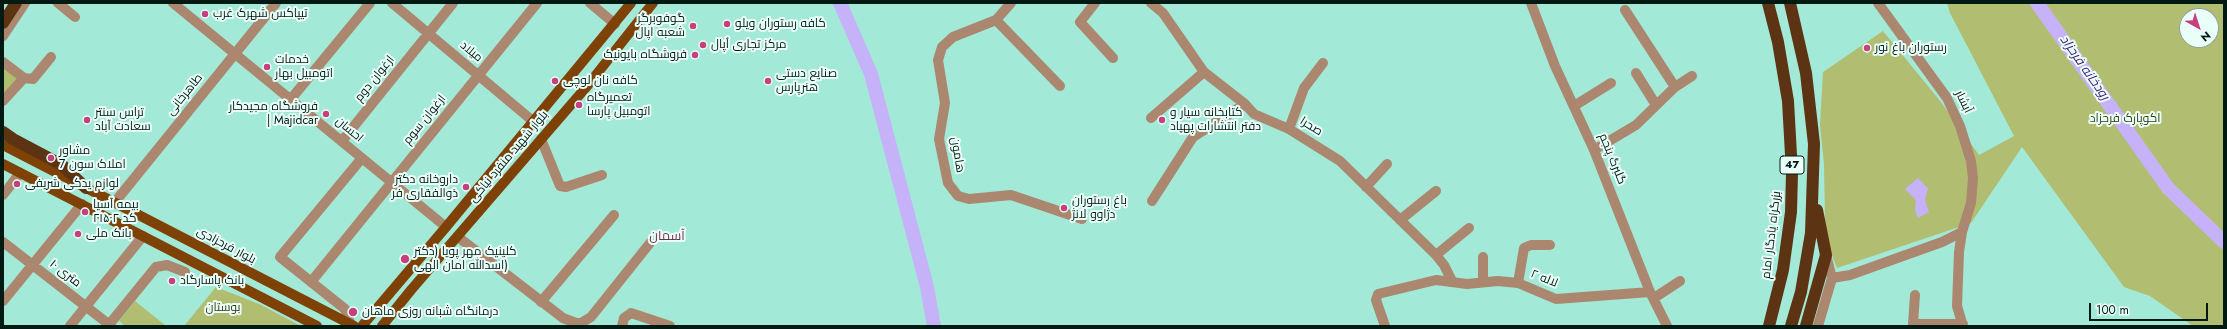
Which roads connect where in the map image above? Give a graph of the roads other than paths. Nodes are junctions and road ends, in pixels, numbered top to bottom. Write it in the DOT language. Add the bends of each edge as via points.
graph roads {
  1 [pos="16,3"];
  2 [pos="25,3"];
  3 [pos="58,3"];
  4 [pos="276,3"];
  5 [pos="370,3"];
  6 [pos="392,3"];
  7 [pos="453,3"];
  8 [pos="537,3"];
  9 [pos="590,3"];
  10 [pos="632,3"];
  11 [pos="653,3"];
  12 [pos="1011,3"];
  13 [pos="1096,3"];
  14 [pos="1151,3"];
  15 [pos="1531,3"];
  16 [pos="1768,3"];
  17 [pos="1790,3"];
  18 [pos="1878,3"];
  19 [pos="180,5"];
  20 [pos="1625,10"];
  21 [pos="75,17"];
  22 [pos="996,20"];
  23 [pos="3,23"];
  24 [pos="615,24"];
  25 [pos="428,34"];
  26 [pos="3,36"];
  27 [pos="236,53"];
  28 [pos="51,57"];
  29 [pos="1113,58"];
  30 [pos="3,62"];
  31 [pos="1323,63"];
  32 [pos="1204,72"];
  33 [pos="1636,74"];
  34 [pos="478,75"];
  35 [pos="572,76"];
  36 [pos="1692,76"];
  37 [pos="24,78"];
  38 [pos="1611,83"];
  39 [pos="588,84"];
  40 [pos="1060,86"];
  41 [pos="1674,87"];
  42 [pos="291,99"];
  43 [pos="3,101"];
  44 [pos="1245,104"];
  45 [pos="1656,105"];
  46 [pos="1574,106"];
  47 [pos="1151,118"];
  48 [pos="534,122"];
  49 [pos="1289,129"];
  50 [pos="3,132"];
  51 [pos="541,139"];
  52 [pos="342,141"];
  53 [pos="3,145"];
  54 [pos="1594,150"];
  55 [pos="362,158"];
  56 [pos="3,164"];
  57 [pos="1387,164"];
  58 [pos="20,173"];
  59 [pos="602,175"];
  60 [pos="391,182"];
  61 [pos="1366,187"];
  62 [pos="86,188"];
  63 [pos="1436,191"];
  64 [pos="1813,191"];
  65 [pos="3,195"];
  66 [pos="1152,201"];
  67 [pos="115,202"];
  68 [pos="82,204"];
  69 [pos="614,215"];
  70 [pos="1082,219"];
  71 [pos="1400,220"];
  72 [pos="446,227"];
  73 [pos="1469,228"];
  74 [pos="1962,232"];
  75 [pos="143,236"];
  76 [pos="458,237"];
  77 [pos="3,242"];
  78 [pos="650,243"];
  79 [pos="1550,245"];
  80 [pos="1436,255"];
  81 [pos="1826,255"];
  82 [pos="1483,257"];
  83 [pos="32,265"];
  84 [pos="185,272"];
  85 [pos="1832,278"];
  86 [pos="1452,281"];
  87 [pos="1680,281"];
  88 [pos="311,282"];
  89 [pos="1482,282"];
  90 [pos="269,283"];
  91 [pos="1518,283"];
  92 [pos="1652,295"];
  93 [pos="1915,295"];
  94 [pos="261,297"];
  95 [pos="3,301"];
  96 [pos="541,302"];
  97 [pos="86,306"];
  98 [pos="313,325"];
  99 [pos="352,325"];
  100 [pos="1664,325"];
  101 [pos="1963,325"];
  102 [pos="70,326"];
  103 [pos="110,326"];
  104 [pos="362,326"];
  105 [pos="382,326"];
  106 [pos="622,326"];
  107 [pos="670,326"];
  108 [pos="1385,326"];
  109 [pos="1769,326"];
  110 [pos="1791,326"];
  111 [pos="1806,326"];
  112 [pos="1818,326"];
  1 -- 23 [label="highway"];
  2 -- 26 [label="street"];
  3 -- 21 [label="street"];
  4 -- 27 [label="street, طاهرخانی"];
  5 -- 42 [label="street"];
  6 -- 25 [label="street, میلاد"];
  7 -- 25 [label="street, ارغوان دوم"];
  8 -- 34 [label="street, ارغوان سوم"];
  9 -- 24 [label="street"];
  10 -- 24 [label="main road, بلوار شهید منفرد نیاکی"];
  11 -- 39 [label="main road, بلوار شهید منفرد نیاکی"];
  12 -- 22 [label="street, هامون"];
  13 -- 29 [label="street" via="1080,22"];
  14 -- 32 [label="street, صحرا" via="1163,13"];
  15 -- 46 [label="street, گلبرگ پنجم" via="1555,66"];
  16 -- 109 [label="highway, بزرگراه یادگار امام / 47" via="1788,101 1792,173 1786,256 1778,298"];
  17 -- 64 [label="highway, 47" via="1806,73 1814,144"];
  18 -- 74 [label="street, آبشار" via="1947,98 1960,126 1971,161 1973,178 1971,203"];
  19 -- 27 [label="street, احسان"];
  20 -- 41 [label="street"];
  22 -- 40 [label="street"];
  22 -- 70 [label="street, هامون" via="953,37 942,47 938,60 945,103 939,139 948,183 958,196 969,199 1011,195"];
  24 -- 35 [label="main road, بلوار شهید منفرد نیاکی"];
  25 -- 34 [label="street, میلاد"];
  25 -- 52 [label="street, ارغوان دوم"];
  27 -- 42 [label="street, احسان"];
  27 -- 67 [label="street, طاهرخانی"];
  28 -- 37 [label="street" via="33,79"];
  30 -- 37 [label="street"];
  31 -- 49 [label="street" via="1304,88"];
  32 -- 44 [label="street, صحرا"];
  32 -- 47 [label="street"];
  33 -- 45 [label="street"];
  34 -- 48 [label="street, میلاد"];
  34 -- 60 [label="street, ارغوان سوم"];
  35 -- 39 [label="main road" via="584,73"];
  35 -- 48 [label="main road, بلوار شهید منفرد نیاکی"];
  36 -- 41 [label="street"];
  37 -- 43 [label="street"];
  38 -- 46 [label="street"];
  39 -- 51 [label="main road, بلوار شهید منفرد نیاکی"];
  41 -- 45 [label="street"];
  42 -- 52 [label="street, احسان"];
  44 -- 49 [label="street, صحرا" via="1254,114"];
  44 -- 66 [label="street" via="1194,137"];
  45 -- 54 [label="street" via="1636,125"];
  46 -- 54 [label="street, گلبرگ پنجم"];
  48 -- 72 [label="main road, بلوار شهید منفرد نیاکی"];
  49 -- 61 [label="street, صحرا" via="1340,161"];
  50 -- 62 [label="highway" via="62,165"];
  51 -- 59 [label="street" via="560,186 566,187"];
  51 -- 76 [label="main road, بلوار شهید منفرد نیاکی"];
  52 -- 55 [label="street, احسان"];
  53 -- 62 [label="main road, بلوار فرحزادی"];
  54 -- 92 [label="street, گلبرگ پنجم"];
  55 -- 60 [label="street, احسان"];
  55 -- 88 [label="street" via="280,257"];
  56 -- 58 [label="main road"];
  57 -- 61 [label="street"];
  58 -- 65 [label="street"];
  58 -- 68 [label="main road"];
  60 -- 72 [label="street, احسان"];
  60 -- 88 [label="street, ارغوان سوم"];
  61 -- 71 [label="street, صحرا"];
  62 -- 67 [label="main road, بلوار فرحزادی"];
  63 -- 71 [label="street"];
  64 -- 81 [label="highway"];
  64 -- 110 [label="highway, 47" via="1812,233 1807,264"];
  67 -- 90 [label="main road, بلوار فرحزادی"];
  68 -- 75 [label="main road"];
  68 -- 83 [label="street"];
  69 -- 96 [label="street"];
  71 -- 80 [label="street, صحرا"];
  72 -- 104 [label="main road, بلوار شهید منفرد نیاکی"];
  73 -- 80 [label="street"];
  74 -- 85 [label="street" via="1942,242 1850,275"];
  74 -- 101 [label="street, آبشار" via="1958,252 1957,306"];
  75 -- 94 [label="main road"];
  75 -- 97 [label="street"];
  76 -- 96 [label="street"];
  76 -- 105 [label="main road, بلوار شهید منفرد نیاکی"];
  77 -- 83 [label="street, ۱۰ متری"];
  78 -- 96 [label="street" via="591,317 581,323 569,322"];
  79 -- 91 [label="street" via="1530,245 1524,248"];
  80 -- 86 [label="street, صحرا"];
  81 -- 85 [label="street"];
  81 -- 111 [label="highway"];
  82 -- 89 [label="street"];
  83 -- 95 [label="street"];
  83 -- 97 [label="street, ۱۰ متری"];
  84 -- 103 [label="street" via="167,264 156,267"];
  85 -- 112 [label="street"];
  86 -- 89 [label="street, لاله ۲" via="1467,284"];
  86 -- 108 [label="street, لاله ۲" via="1426,281 1377,295 1376,300"];
  87 -- 92 [label="street"];
  88 -- 99 [label="street" via="345,309"];
  89 -- 91 [label="street, لاله ۲"];
  90 -- 94 [label="main road" via="270,292"];
  90 -- 99 [label="main road, بلوار فرحزادی"];
  91 -- 92 [label="street, لاله ۲" via="1556,299"];
  92 -- 100 [label="street, گلبرگ پنجم"];
  93 -- 101 [label="street" via="1913,324"];
  94 -- 98 [label="main road"];
  97 -- 102 [label="street"];
  97 -- 103 [label="street, ۱۰ متری"];
  106 -- 107 [label="street" via="624,318 631,313"];
}
